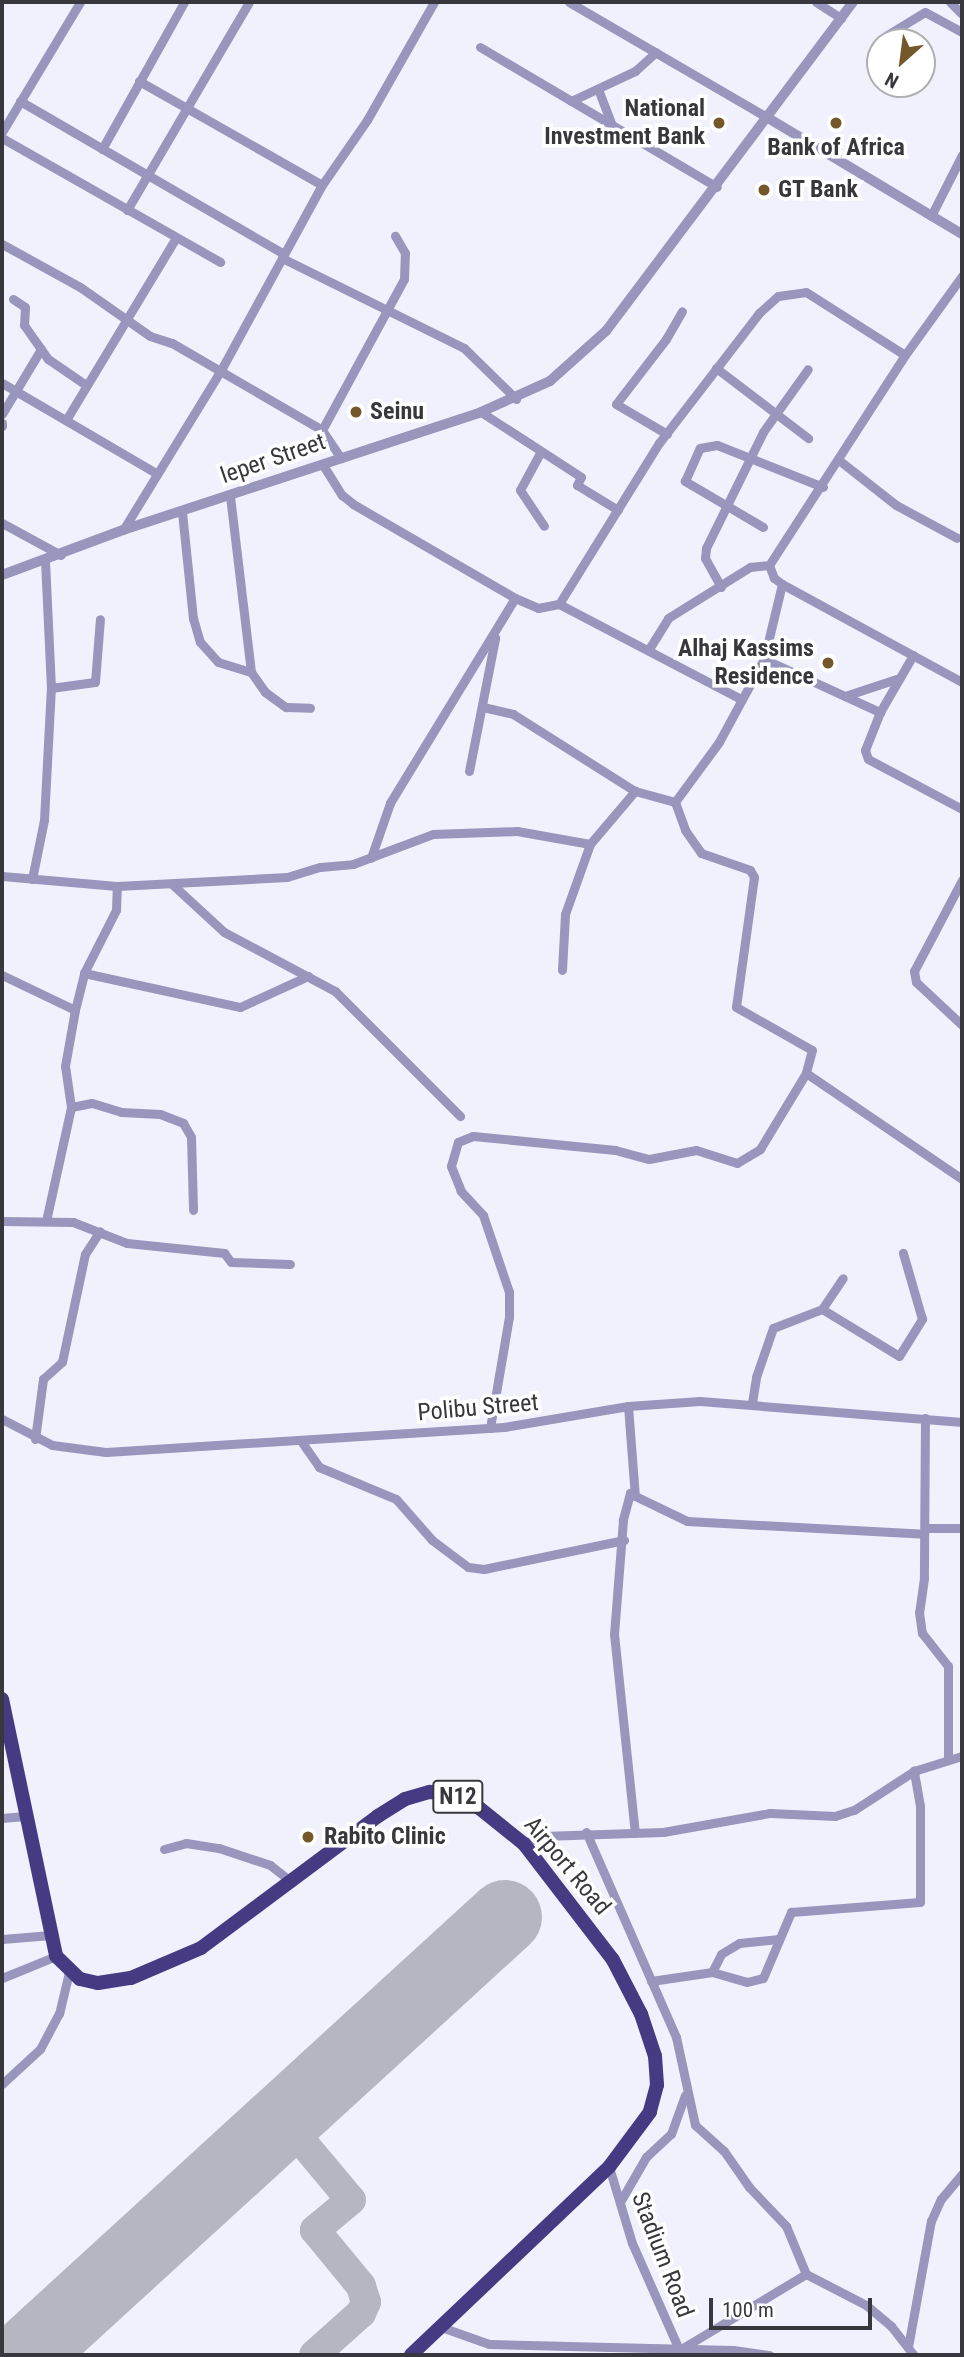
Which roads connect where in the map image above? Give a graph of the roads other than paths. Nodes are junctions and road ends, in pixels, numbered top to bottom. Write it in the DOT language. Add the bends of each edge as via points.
graph roads {
  1 [pos="80,2"];
  2 [pos="184,2"];
  3 [pos="249,2"];
  4 [pos="434,2"];
  5 [pos="569,2"];
  6 [pos="816,2"];
  7 [pos="853,2"];
  8 [pos="950,2"];
  9 [pos="962,15"];
  10 [pos="841,18"];
  11 [pos="899,28"];
  12 [pos="962,32"];
  13 [pos="481,47"];
  14 [pos="656,52"];
  15 [pos="139,81"];
  16 [pos="598,89"];
  17 [pos="20,101"];
  18 [pos="570,101"];
  19 [pos="187,109"];
  20 [pos="768,118"];
  21 [pos="612,125"];
  22 [pos="2,132"];
  23 [pos="2,138"];
  24 [pos="102,149"];
  25 [pos="962,155"];
  26 [pos="147,176"];
  27 [pos="322,184"];
  28 [pos="717,187"];
  29 [pos="127,210"];
  30 [pos="931,216"];
  31 [pos="962,234"];
  32 [pos="395,236"];
  33 [pos="176,238"];
  34 [pos="2,244"];
  35 [pos="283,256"];
  36 [pos="220,262"];
  37 [pos="962,275"];
  38 [pos="13,299"];
  39 [pos="386,310"];
  40 [pos="682,311"];
  41 [pos="127,317"];
  42 [pos="41,349"];
  43 [pos="905,355"];
  44 [pos="716,368"];
  45 [pos="808,369"];
  46 [pos="221,370"];
  47 [pos="2,383"];
  48 [pos="86,386"];
  49 [pos="16,391"];
  50 [pos="516,398"];
  51 [pos="481,412"];
  52 [pos="777,413"];
  53 [pos="2,414"];
  54 [pos="66,420"];
  55 [pos="322,430"];
  56 [pos="667,434"];
  57 [pos="808,438"];
  58 [pos="540,453"];
  59 [pos="341,458"];
  60 [pos="750,458"];
  61 [pos="840,461"];
  62 [pos="323,465"];
  63 [pos="156,473"];
  64 [pos="823,487"];
  65 [pos="230,496"];
  66 [pos="727,509"];
  67 [pos="618,510"];
  68 [pos="182,512"];
  69 [pos="2,523"];
  70 [pos="544,526"];
  71 [pos="763,527"];
  72 [pos="123,530"];
  73 [pos="957,538"];
  74 [pos="61,555"];
  75 [pos="45,561"];
  76 [pos="769,565"];
  77 [pos="2,575"];
  78 [pos="782,584"];
  79 [pos="721,587"];
  80 [pos="515,598"];
  81 [pos="559,604"];
  82 [pos="100,619"];
  83 [pos="497,630"];
  84 [pos="649,649"];
  85 [pos="913,655"];
  86 [pos="764,659"];
  87 [pos="251,672"];
  88 [pos="896,679"];
  89 [pos="962,682"];
  90 [pos="51,688"];
  91 [pos="845,696"];
  92 [pos="739,698"];
  93 [pos="483,707"];
  94 [pos="310,708"];
  95 [pos="880,712"];
  96 [pos="469,771"];
  97 [pos="635,791"];
  98 [pos="675,802"];
  99 [pos="962,809"];
  100 [pos="590,844"];
  101 [pos="371,858"];
  102 [pos="2,876"];
  103 [pos="32,879"];
  104 [pos="962,880"];
  105 [pos="173,885"];
  106 [pos="117,886"];
  107 [pos="562,971"];
  108 [pos="84,973"];
  109 [pos="2,975"];
  110 [pos="308,976"];
  111 [pos="75,1010"];
  112 [pos="962,1025"];
  113 [pos="806,1073"];
  114 [pos="71,1107"];
  115 [pos="460,1116"];
  116 [pos="962,1179"];
  117 [pos="193,1210"];
  118 [pos="2,1221"];
  119 [pos="46,1221"];
  120 [pos="100,1231"];
  121 [pos="904,1252"];
  122 [pos="290,1264"];
  123 [pos="843,1278"];
  124 [pos="822,1308"];
  125 [pos="752,1403"];
  126 [pos="628,1406"];
  127 [pos="925,1418"];
  128 [pos="2,1419"];
  129 [pos="962,1422"];
  130 [pos="490,1428"];
  131 [pos="35,1439"];
  132 [pos="301,1441"];
  133 [pos="629,1493"];
  134 [pos="962,1528"];
  135 [pos="924,1531"];
  136 [pos="624,1540"];
  137 [pos="2,1699"];
  138 [pos="962,1756"];
  139 [pos="948,1759"];
  140 [pos="914,1771"];
  141 [pos="25,1816"];
  142 [pos="2,1818"];
  143 [pos="586,1832"];
  144 [pos="635,1833"];
  145 [pos="524,1844"];
  146 [pos="164,1849"];
  147 [pos="292,1882"];
  148 [pos="51,1935"];
  149 [pos="779,1939"];
  150 [pos="2,1940"];
  151 [pos="56,1956"];
  152 [pos="69,1972"];
  153 [pos="712,1972"];
  154 [pos="2,1978"];
  155 [pos="651,1981"];
  156 [pos="2,2084"];
  157 [pos="685,2093"];
  158 [pos="609,2168"];
  159 [pos="962,2174"];
  160 [pos="620,2202"];
  161 [pos="806,2274"];
  162 [pos="441,2328"];
  163 [pos="911,2351"];
  164 [pos="681,2352"];
  165 [pos="411,2355"];
  166 [pos="771,2355"];
  1 -- 17 [label="street"];
  2 -- 15 [label="street"];
  3 -- 19 [label="street"];
  4 -- 27 [label="street" via="369,117"];
  5 -- 14 [label="street"];
  6 -- 10 [label="street"];
  7 -- 10 [label="street, Ieper Street"];
  8 -- 9 [label="street"];
  10 -- 20 [label="street, Ieper Street"];
  11 -- 12 [label="street" via="925,12"];
  13 -- 18 [label="street"];
  14 -- 16 [label="street" via="635,72"];
  14 -- 20 [label="street"];
  15 -- 19 [label="street"];
  15 -- 24 [label="street"];
  16 -- 18 [label="street"];
  16 -- 21 [label="street"];
  17 -- 22 [label="street"];
  17 -- 24 [label="street"];
  18 -- 21 [label="street"];
  19 -- 26 [label="street"];
  19 -- 27 [label="street"];
  20 -- 28 [label="street, Ieper Street"];
  20 -- 30 [label="street"];
  21 -- 28 [label="street"];
  23 -- 29 [label="street"];
  24 -- 26 [label="street"];
  25 -- 30 [label="street"];
  26 -- 29 [label="street"];
  26 -- 35 [label="street"];
  27 -- 35 [label="street"];
  28 -- 50 [label="street, Ieper Street" via="582,356 550,381"];
  29 -- 33 [label="street"];
  30 -- 31 [label="street"];
  32 -- 39 [label="street" via="405,253 404,279"];
  33 -- 36 [label="street"];
  33 -- 41 [label="street"];
  34 -- 41 [label="street"];
  35 -- 39 [label="street"];
  35 -- 46 [label="street"];
  37 -- 43 [label="street"];
  38 -- 42 [label="street" via="25,307 24,325"];
  39 -- 50 [label="street" via="464,348"];
  39 -- 55 [label="street"];
  40 -- 56 [label="street" via="616,404"];
  41 -- 46 [label="street" via="150,336"];
  41 -- 48 [label="street"];
  42 -- 48 [label="street"];
  42 -- 49 [label="street"];
  43 -- 44 [label="street" via="806,292 778,296"];
  43 -- 61 [label="street"];
  44 -- 52 [label="street"];
  44 -- 56 [label="street"];
  45 -- 52 [label="street"];
  46 -- 55 [label="street"];
  46 -- 63 [label="street"];
  47 -- 49 [label="street"];
  48 -- 54 [label="street"];
  49 -- 53 [label="street"];
  49 -- 54 [label="street"];
  50 -- 51 [label="street, Ieper Street"];
  51 -- 58 [label="street"];
  51 -- 59 [label="street, Ieper Street"];
  52 -- 57 [label="street"];
  52 -- 60 [label="street"];
  54 -- 63 [label="street"];
  55 -- 59 [label="street"];
  56 -- 67 [label="street"];
  58 -- 67 [label="street" via="581,477 577,485"];
  58 -- 70 [label="street" via="520,495"];
  59 -- 62 [label="street, Ieper Street"];
  60 -- 64 [label="street"];
  60 -- 66 [label="street"];
  60 -- 66 [label="street" via="711,443 693,456 685,481"];
  61 -- 64 [label="street"];
  61 -- 73 [label="street" via="896,505"];
  62 -- 65 [label="street, Ieper Street"];
  62 -- 80 [label="street" via="342,495 354,504"];
  63 -- 72 [label="street"];
  64 -- 76 [label="street"];
  65 -- 68 [label="street, Ieper Street"];
  65 -- 87 [label="street"];
  66 -- 71 [label="street"];
  66 -- 79 [label="street" via="705,558"];
  67 -- 81 [label="street"];
  68 -- 72 [label="street, Ieper Street"];
  68 -- 87 [label="street" via="192,618 200,642 218,662"];
  69 -- 74 [label="street"];
  72 -- 74 [label="street, Ieper Street"];
  74 -- 75 [label="street, Ieper Street"];
  75 -- 77 [label="street, Ieper Street"];
  75 -- 90 [label="street"];
  76 -- 78 [label="street"];
  76 -- 79 [label="street" via="750,567"];
  78 -- 85 [label="street"];
  78 -- 86 [label="street"];
  79 -- 84 [label="street" via="668,618"];
  80 -- 81 [label="street" via="538,607"];
  80 -- 83 [label="street"];
  81 -- 84 [label="street"];
  82 -- 90 [label="street" via="95,682"];
  83 -- 93 [label="street"];
  83 -- 101 [label="street" via="390,803"];
  84 -- 92 [label="street"];
  85 -- 88 [label="street"];
  85 -- 89 [label="street"];
  86 -- 91 [label="street"];
  86 -- 92 [label="street"];
  87 -- 94 [label="street" via="265,692 286,707"];
  88 -- 91 [label="street"];
  88 -- 95 [label="street"];
  90 -- 103 [label="street" via="44,820"];
  91 -- 95 [label="street"];
  92 -- 98 [label="street" via="719,742"];
  93 -- 96 [label="street"];
  93 -- 97 [label="street" via="513,714"];
  95 -- 99 [label="street" via="865,750 869,759"];
  97 -- 98 [label="street"];
  97 -- 100 [label="street"];
  98 -- 113 [label="street" via="685,830 701,853 753,873 748,948 736,1007 813,1050"];
  100 -- 101 [label="street" via="517,831 433,834 393,845"];
  100 -- 107 [label="street" via="565,914"];
  101 -- 105 [label="street" via="287,877"];
  102 -- 103 [label="street"];
  103 -- 106 [label="street"];
  104 -- 112 [label="street" via="914,971 916,982"];
  105 -- 106 [label="street"];
  105 -- 110 [label="street" via="224,932"];
  106 -- 108 [label="street" via="116,909"];
  108 -- 110 [label="street" via="240,1007"];
  108 -- 111 [label="street"];
  109 -- 111 [label="street"];
  110 -- 115 [label="street" via="335,991"];
  111 -- 114 [label="street" via="65,1066"];
  113 -- 116 [label="street"];
  113 -- 130 [label="street" via="760,1149 737,1163 696,1150 649,1159 615,1150 473,1136 458,1142 451,1166 461,1191 483,1215 509,1292"];
  114 -- 117 [label="street" via="92,1103 121,1112 160,1114 183,1124 191,1137"];
  114 -- 119 [label="street"];
  118 -- 119 [label="street"];
  119 -- 120 [label="street" via="73,1222"];
  120 -- 122 [label="street" via="127,1243 224,1254 231,1262"];
  120 -- 131 [label="street" via="85,1254 62,1362 43,1379"];
  121 -- 124 [label="street" via="922,1319 899,1356"];
  123 -- 124 [label="street"];
  124 -- 125 [label="street" via="773,1328"];
  125 -- 126 [label="street, Polibu Street"];
  125 -- 127 [label="street, Polibu Street"];
  126 -- 130 [label="street, Polibu Street"];
  126 -- 133 [label="street" via="635,1496"];
  127 -- 129 [label="street, Polibu Street"];
  127 -- 135 [label="street"];
  128 -- 131 [label="street, Polibu Street"];
  130 -- 132 [label="street, Polibu Street"];
  131 -- 132 [label="street, Polibu Street" via="68,1450 97,1452"];
  132 -- 136 [label="street" via="319,1467 396,1499 432,1539 468,1567 484,1569"];
  133 -- 135 [label="street" via="687,1521"];
  133 -- 136 [label="street"];
  134 -- 135 [label="street"];
  135 -- 139 [label="street" via="919,1612 922,1633 948,1666"];
  136 -- 144 [label="street" via="614,1634"];
  137 -- 141 [label="highway"];
  138 -- 139 [label="street"];
  139 -- 140 [label="street"];
  140 -- 144 [label="street" via="854,1811 835,1816 770,1813"];
  140 -- 149 [label="street" via="920,1806 920,1902 791,1912"];
  141 -- 142 [label="street"];
  141 -- 148 [label="highway"];
  143 -- 144 [label="street"];
  143 -- 145 [label="street" via="542,1836"];
  143 -- 155 [label="street"];
  145 -- 147 [label="highway, Airport Road / N12" via="478,1807 455,1795 430,1792 405,1799"];
  145 -- 158 [label="highway, Airport Road / N12" via="614,1960 641,2014 654,2056 657,2085 650,2112"];
  146 -- 147 [label="street" via="186,1843 219,1848 270,1865"];
  147 -- 152 [label="highway, Airport Road / N12" via="214,1940 172,1962 110,1983 89,1982"];
  148 -- 150 [label="street"];
  148 -- 151 [label="highway"];
  149 -- 153 [label="street" via="739,1943 721,1954"];
  149 -- 153 [label="street" via="763,1978 747,1982"];
  151 -- 152 [label="highway"];
  151 -- 154 [label="street"];
  152 -- 156 [label="street" via="59,2014 40,2049"];
  153 -- 155 [label="street"];
  155 -- 157 [label="street" via="676,2037"];
  157 -- 160 [label="street" via="671,2134 646,2157"];
  157 -- 161 [label="street" via="695,2125 724,2151 748,2187 786,2226"];
  158 -- 160 [label="street, Stadium Road"];
  158 -- 162 [label="highway, Airport Road / N12"];
  159 -- 163 [label="street" via="941,2199 931,2221"];
  160 -- 164 [label="street, Stadium Road" via="632,2243"];
  161 -- 163 [label="street" via="866,2305"];
  161 -- 164 [label="street"];
  162 -- 164 [label="street" via="489,2344"];
  162 -- 165 [label="highway, Airport Road / N12"];
  164 -- 166 [label="street"];
}
